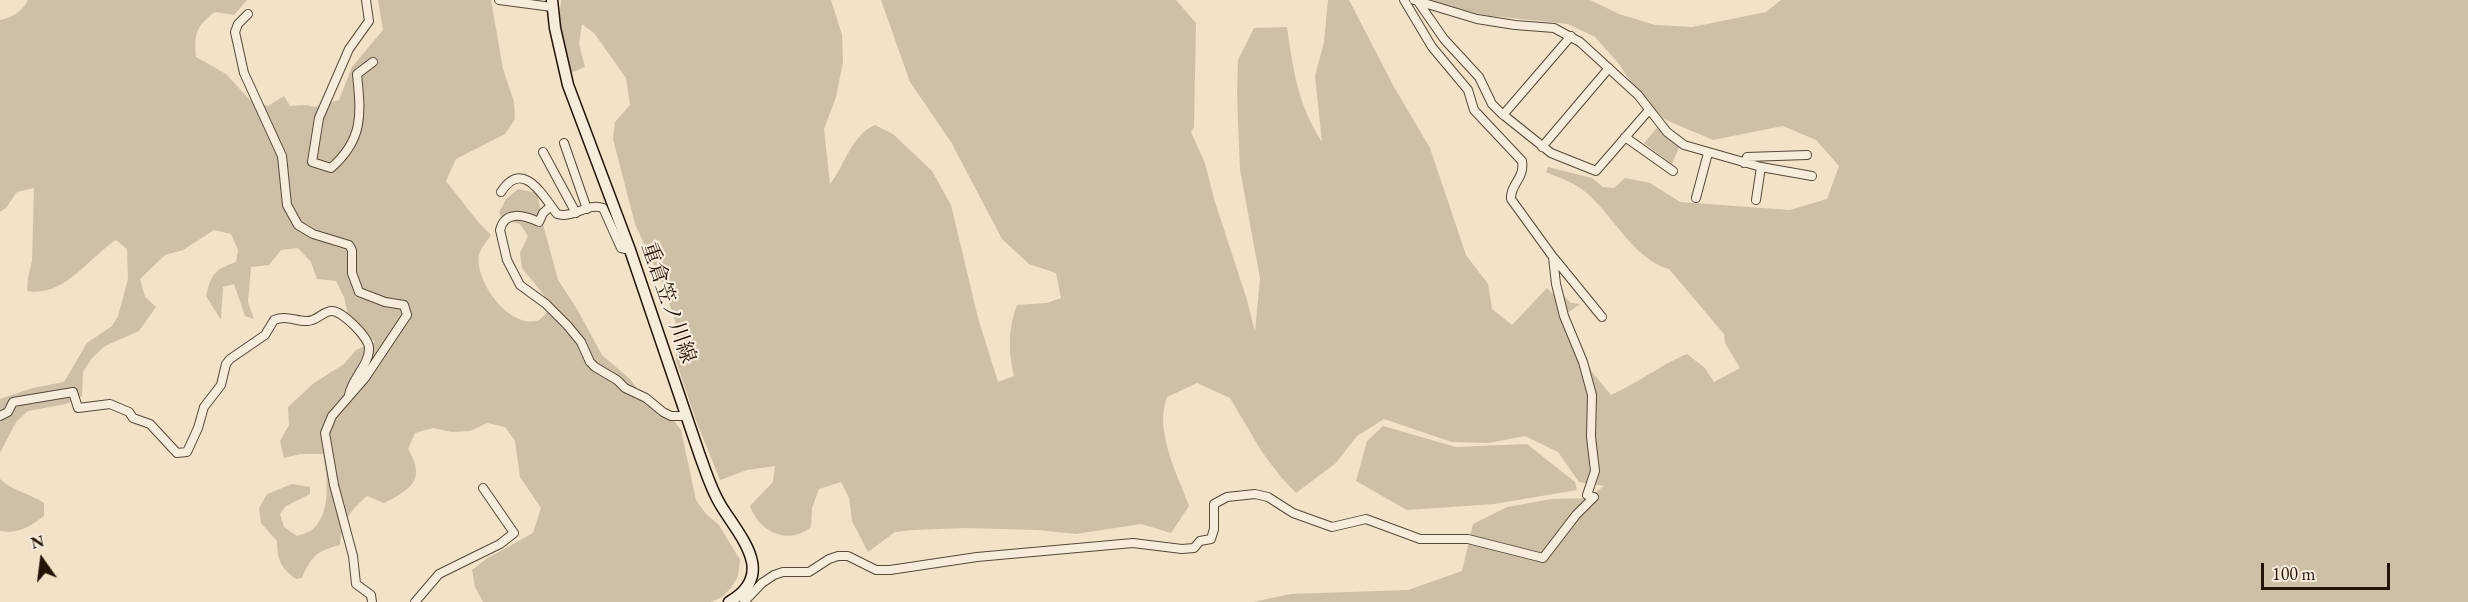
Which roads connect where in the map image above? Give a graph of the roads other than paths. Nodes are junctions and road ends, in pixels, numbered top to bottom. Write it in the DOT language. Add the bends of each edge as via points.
graph roads {
  1 [pos="366,0"];
  2 [pos="499,0"];
  3 [pos="1404,0"];
  4 [pos="1417,2"];
  5 [pos="552,4"];
  6 [pos="248,14"];
  7 [pos="1571,36"];
  8 [pos="373,62"];
  9 [pos="1609,69"];
  10 [pos="1649,110"];
  11 [pos="1503,115"];
  12 [pos="1625,138"];
  13 [pos="564,143"];
  14 [pos="1542,147"];
  15 [pos="543,152"];
  16 [pos="1708,153"];
  17 [pos="1807,155"];
  18 [pos="1744,162"];
  19 [pos="1761,167"];
  20 [pos="1673,171"];
  21 [pos="1812,177"];
  22 [pos="501,192"];
  23 [pos="1696,198"];
  24 [pos="1756,200"];
  25 [pos="551,206"];
  26 [pos="587,209"];
  27 [pos="576,213"];
  28 [pos="630,250"];
  29 [pos="1553,257"];
  30 [pos="1602,317"];
  31 [pos="349,396"];
  32 [pos="0,416"];
  33 [pos="686,416"];
  34 [pos="483,488"];
  35 [pos="372,602"];
  36 [pos="416,602"];
  37 [pos="729,602"];
  38 [pos="744,602"];
  1 -- 8 [label="street" via="369,21 349,49 319,118 312,162 331,168 343,158 360,124 357,75"];
  2 -- 5 [label="street"];
  3 -- 29 [label="street" via="1432,47 1468,90 1474,110 1522,161 1522,175 1511,199"];
  4 -- 7 [label="street" via="1477,19 1554,27"];
  4 -- 11 [label="street" via="1444,39 1479,76 1492,104"];
  5 -- 28 [label="main road, 重倉笠ノ川線" via="568,85"];
  6 -- 31 [label="street" via="235,32 244,73 282,156 287,205 298,225 349,245 359,292 404,305 407,315"];
  7 -- 9 [label="street"];
  7 -- 11 [label="street"];
  9 -- 10 [label="street"];
  9 -- 14 [label="street"];
  10 -- 12 [label="street"];
  10 -- 16 [label="street" via="1684,145"];
  11 -- 14 [label="street"];
  12 -- 14 [label="street" via="1596,171"];
  12 -- 20 [label="street"];
  13 -- 26 [label="street"];
  15 -- 27 [label="street"];
  16 -- 18 [label="street"];
  16 -- 23 [label="street"];
  17 -- 18 [label="street" via="1747,157"];
  18 -- 19 [label="street"];
  19 -- 21 [label="street"];
  19 -- 24 [label="street"];
  22 -- 25 [label="street" via="505,184 523,178 535,184"];
  25 -- 27 [label="street" via="563,216"];
  25 -- 33 [label="street" via="539,222 517,214 501,225 507,260 520,285 567,324 595,368 663,412"];
  26 -- 27 [label="street"];
  26 -- 28 [label="street" via="603,208 621,248"];
  28 -- 33 [label="main road, 重倉笠ノ川線"];
  29 -- 30 [label="street"];
  29 -- 38 [label="street" via="1564,316 1592,395 1595,471 1587,495 1594,497 1543,558 1468,539 1420,539 1366,519 1332,527 1255,494 1227,497 1214,504 1211,539 1200,541 1194,548 1133,543 977,557 890,570 876,570 848,556 838,556 809,572 774,575"];
  31 -- 32 [label="street" via="351,384 370,350 369,342 340,313 333,311 310,321 278,318 265,335 230,358 221,386 204,407 187,452 177,453 150,424 110,404 78,408 73,392 13,402 8,412"];
  31 -- 35 [label="street" via="332,416 325,433 326,445 356,584 370,595"];
  33 -- 37 [label="main road, 重倉笠ノ川線" via="712,490 753,562 747,587"];
  34 -- 36 [label="street" via="514,533 439,574"];
}
